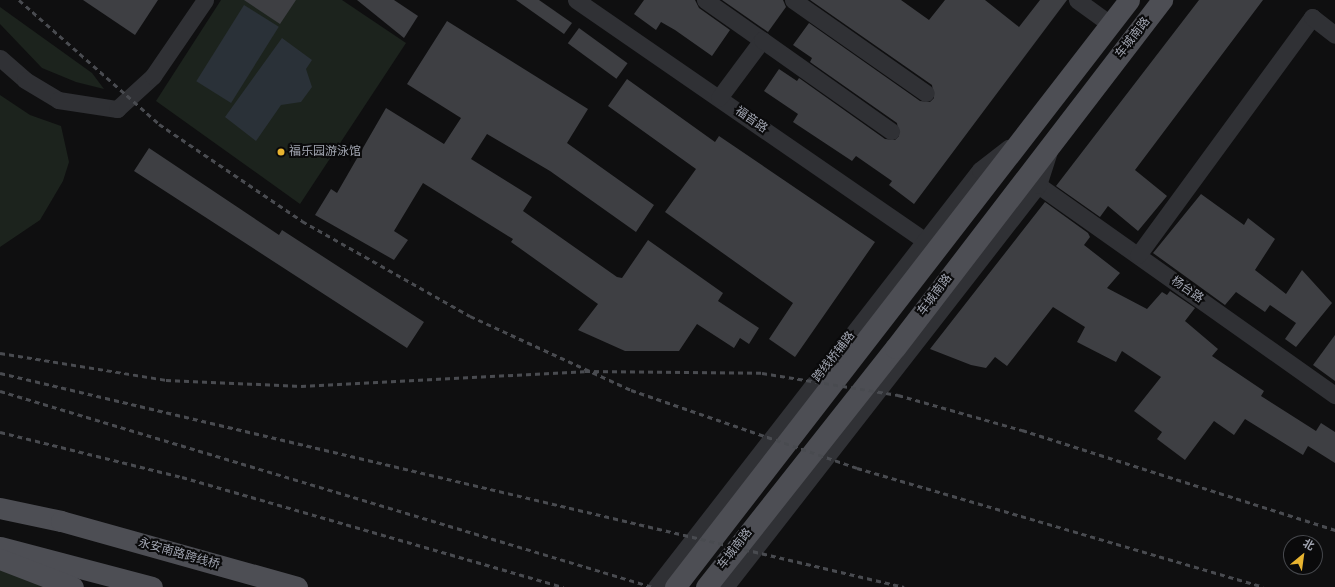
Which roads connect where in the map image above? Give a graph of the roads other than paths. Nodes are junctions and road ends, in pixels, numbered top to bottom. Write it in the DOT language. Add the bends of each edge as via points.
graph roads {
  1 [pos="205,0"];
  2 [pos="576,0"];
  3 [pos="705,0"];
  4 [pos="793,0"];
  5 [pos="1077,0"];
  6 [pos="1129,0"];
  7 [pos="1162,0"];
  8 [pos="1110,24"];
  9 [pos="1335,35"];
  10 [pos="762,40"];
  11 [pos="0,58"];
  12 [pos="926,93"];
  13 [pos="719,98"];
  14 [pos="892,131"];
  15 [pos="1023,137"];
  16 [pos="1053,140"];
  17 [pos="1038,185"];
  18 [pos="925,241"];
  19 [pos="1138,255"];
  20 [pos="1335,395"];
  21 [pos="0,508"];
  22 [pos="0,547"];
  23 [pos="0,559"];
  24 [pos="72,587"];
  25 [pos="152,587"];
  26 [pos="297,587"];
  27 [pos="656,587"];
  28 [pos="675,587"];
  29 [pos="706,587"];
  30 [pos="725,587"];
  1 -- 11 [label="street" via="153,76 117,108 58,100 25,80"];
  2 -- 13 [label="street, 福音路"];
  3 -- 10 [label="street"];
  4 -- 12 [label="street"];
  5 -- 8 [label="street"];
  6 -- 8 [label="main road, 车城南路"];
  7 -- 16 [label="main road, 车城南路"];
  8 -- 15 [label="main road, 车城南路"];
  9 -- 19 [label="street" via="1312,17"];
  10 -- 13 [label="street"];
  10 -- 14 [label="street"];
  13 -- 18 [label="street, 福音路"];
  15 -- 18 [label="street, 跨线桥辅路" via="980,170"];
  15 -- 28 [label="main road, 车城南路"];
  16 -- 17 [label="street"];
  16 -- 29 [label="main road, 车城南路" via="895,348"];
  17 -- 19 [label="street, 杨台路"];
  17 -- 30 [label="street"];
  18 -- 27 [label="street, 跨线桥辅路"];
  19 -- 20 [label="street, 杨台路"];
  21 -- 26 [label="main road, 永安南路跨线桥" via="61,521"];
  22 -- 25 [label="main road" via="46,557"];
  23 -- 24 [label="main road"];
}
